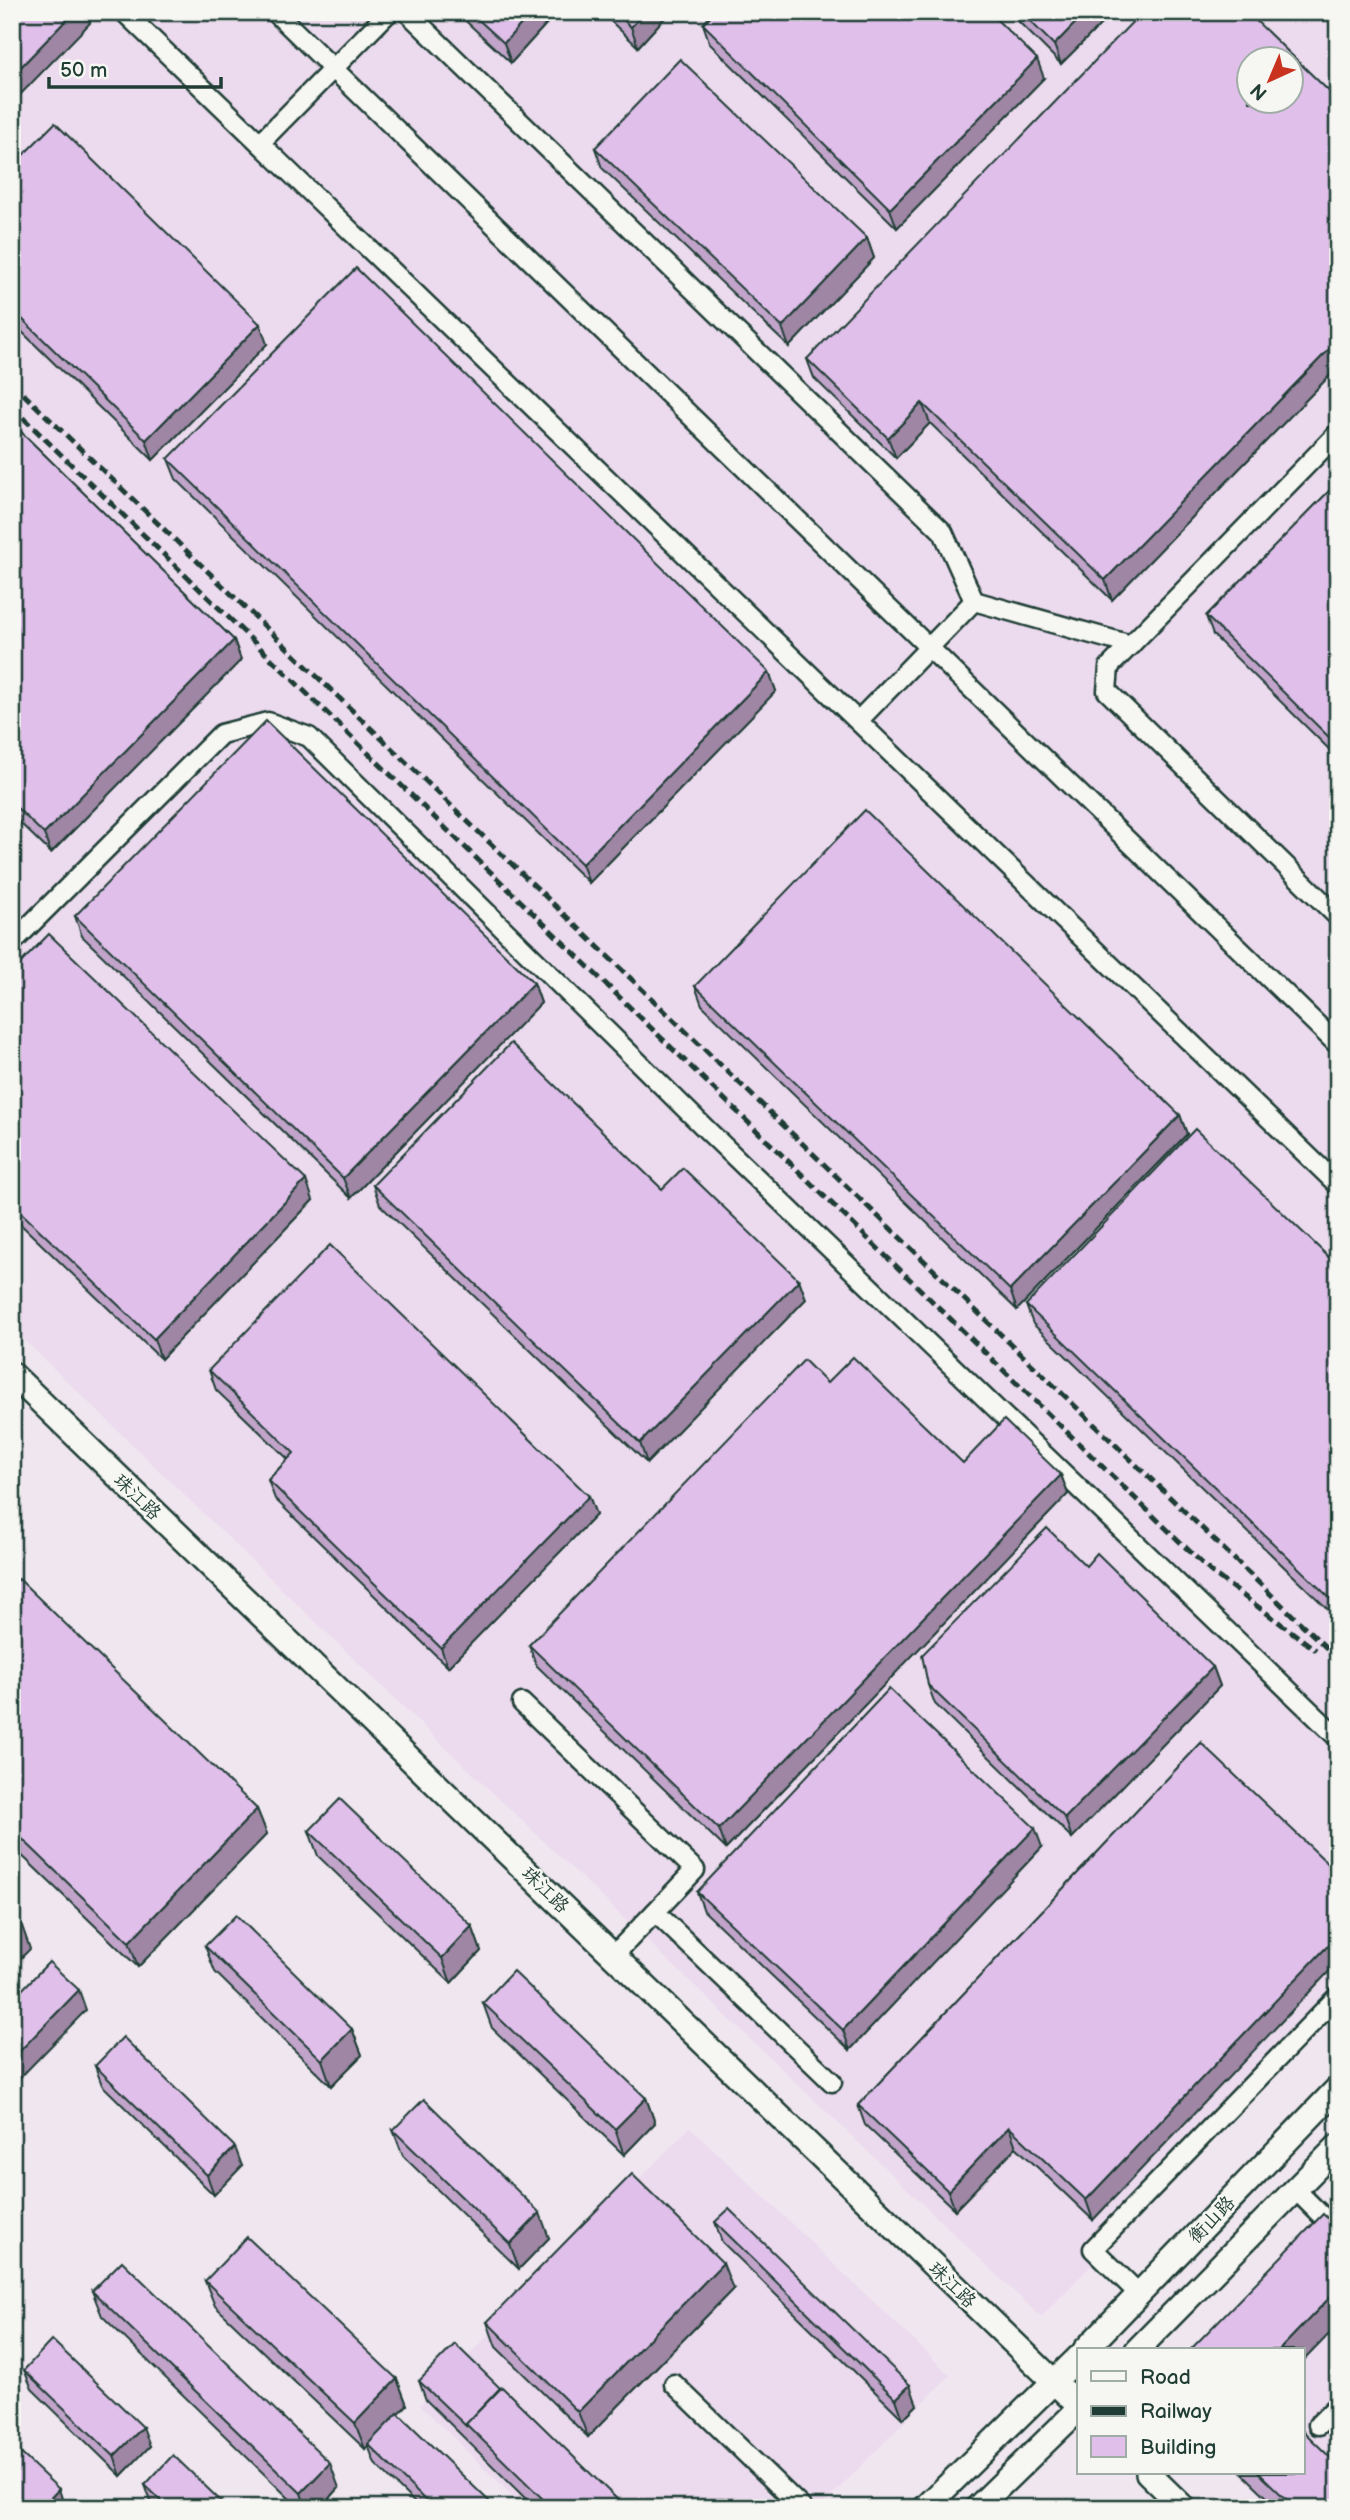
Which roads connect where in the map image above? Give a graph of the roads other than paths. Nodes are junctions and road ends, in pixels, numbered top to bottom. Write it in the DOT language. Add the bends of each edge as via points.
graph roads {
  1 [pos="124,12"];
  2 [pos="275,12"];
  3 [pos="389,12"];
  4 [pos="407,12"];
  5 [pos="334,69"];
  6 [pos="260,143"];
  7 [pos="1338,433"];
  8 [pos="974,601"];
  9 [pos="1131,645"];
  10 [pos="928,647"];
  11 [pos="858,721"];
  12 [pos="1338,917"];
  13 [pos="12,943"];
  14 [pos="1338,1045"];
  15 [pos="1338,1185"];
  16 [pos="12,1374"];
  17 [pos="522,1703"];
  18 [pos="1338,1738"];
  19 [pos="655,1912"];
  20 [pos="614,1955"];
  21 [pos="1338,1996"];
  22 [pos="832,2082"];
  23 [pos="1338,2088"];
  24 [pos="1338,2146"];
  25 [pos="1295,2189"];
  26 [pos="1338,2232"];
  27 [pos="1139,2294"];
  28 [pos="1087,2348"];
  29 [pos="1139,2348"];
  30 [pos="1077,2359"];
  31 [pos="1054,2383"];
  32 [pos="674,2384"];
  33 [pos="1077,2405"];
  34 [pos="1338,2406"];
  35 [pos="1077,2409"];
  36 [pos="1318,2425"];
  37 [pos="1149,2474"];
  38 [pos="802,2508"];
  39 [pos="925,2508"];
  40 [pos="976,2508"];
  41 [pos="1184,2508"];
  1 -- 6 [label="street"];
  2 -- 5 [label="street"];
  3 -- 5 [label="street"];
  4 -- 8 [label="street" via="943,532"];
  5 -- 6 [label="street"];
  5 -- 10 [label="street"];
  6 -- 11 [label="street"];
  7 -- 9 [label="street"];
  8 -- 9 [label="street"];
  8 -- 10 [label="street"];
  9 -- 12 [label="street" via="1109,667 1107,691"];
  10 -- 11 [label="street"];
  10 -- 14 [label="street"];
  11 -- 15 [label="street"];
  13 -- 18 [label="street" via="221,734 268,722 309,737 708,1131"];
  16 -- 20 [label="street, 珠江路"];
  17 -- 19 [label="street" via="695,1870"];
  19 -- 20 [label="street"];
  19 -- 22 [label="street"];
  20 -- 31 [label="street, 珠江路"];
  21 -- 27 [label="street" via="1093,2249"];
  23 -- 27 [label="street, 衡山路"];
  24 -- 25 [label="street, 衡山路"];
  25 -- 26 [label="street"];
  25 -- 29 [label="street, 衡山路"];
  27 -- 28 [label="street, 衡山路"];
  30 -- 31 [label="street"];
  31 -- 33 [label="street, 珠江路"];
  31 -- 39 [label="street"];
  32 -- 38 [label="street"];
  34 -- 36 [label="street"];
  35 -- 40 [label="street"];
  37 -- 41 [label="street"];
}
